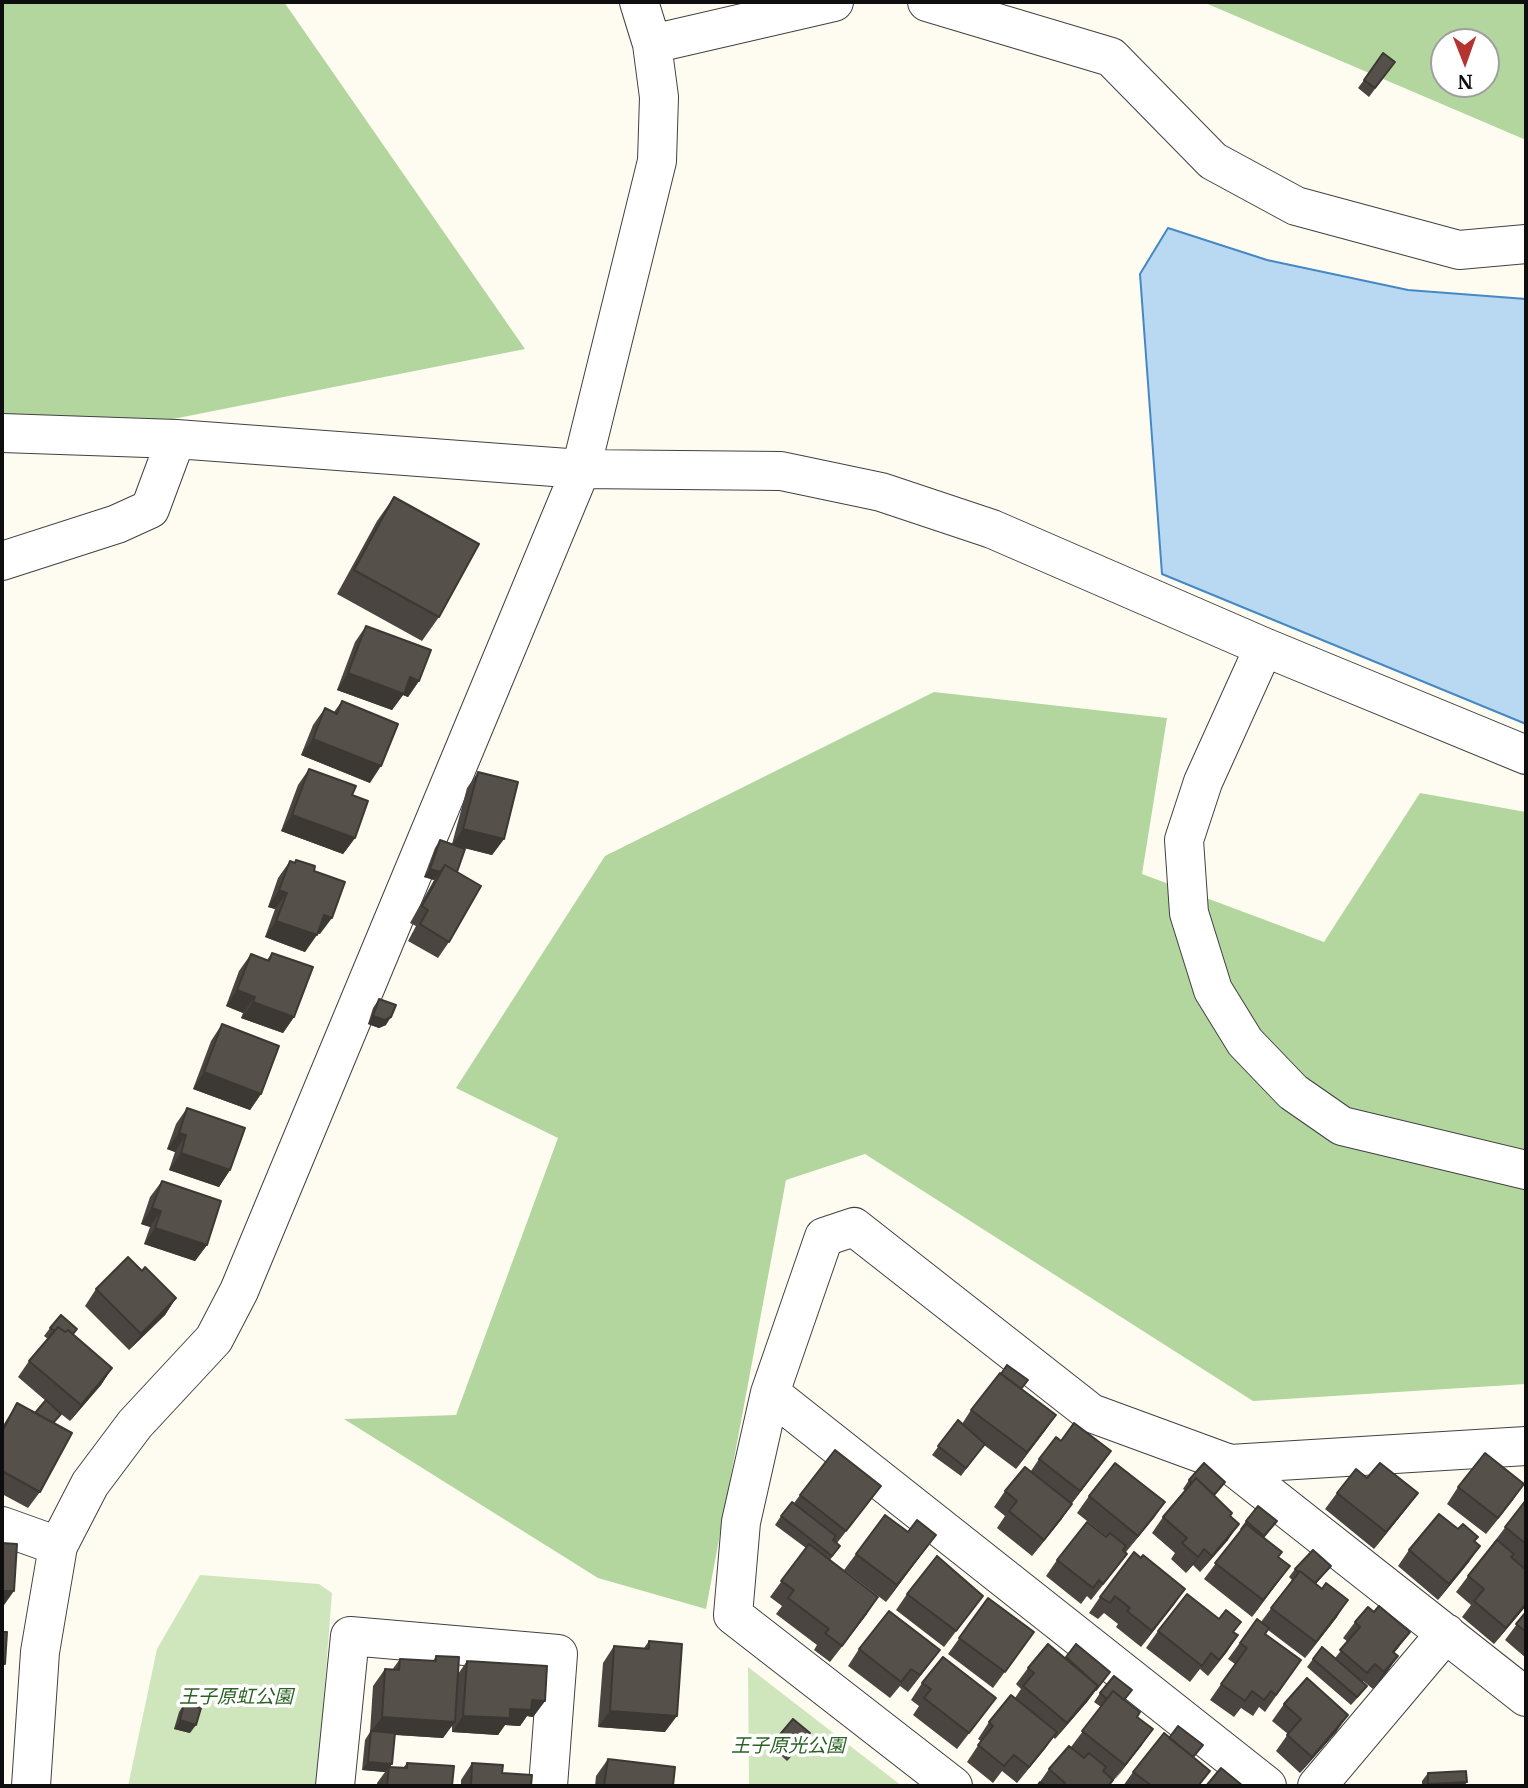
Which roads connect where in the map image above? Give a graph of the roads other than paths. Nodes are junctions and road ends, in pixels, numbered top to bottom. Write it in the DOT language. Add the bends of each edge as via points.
graph roads {
  1 [pos="639,2"];
  2 [pos="834,2"];
  3 [pos="927,2"];
  4 [pos="652,44"];
  5 [pos="1526,244"];
  6 [pos="2,433"];
  7 [pos="176,439"];
  8 [pos="581,469"];
  9 [pos="2,561"];
  10 [pos="1264,647"];
  11 [pos="1526,755"];
  12 [pos="1526,1170"];
  13 [pos="770,1393"];
  14 [pos="1526,1446"];
  15 [pos="1230,1464"];
  16 [pos="2,1526"];
  17 [pos="58,1546"];
  18 [pos="1446,1633"];
  19 [pos="1526,1697"];
  20 [pos="31,1786"];
  21 [pos="335,1786"];
  22 [pos="548,1786"];
  23 [pos="953,1786"];
  24 [pos="1267,1786"];
  25 [pos="1317,1786"];
  1 -- 4 [label="street"];
  2 -- 4 [label="street"];
  3 -- 5 [label="street" via="1111,57 1213,161 1296,206 1459,250"];
  4 -- 8 [label="street" via="659,97 657,162"];
  6 -- 7 [label="street"];
  7 -- 8 [label="street"];
  7 -- 9 [label="street" via="150,509"];
  8 -- 10 [label="street" via="781,471 881,492 992,529"];
  8 -- 17 [label="street" via="239,1291 214,1339 135,1424 90,1484"];
  10 -- 11 [label="street"];
  10 -- 12 [label="street" via="1203,782 1184,840 1189,913 1213,990 1245,1042 1293,1091 1342,1126"];
  13 -- 15 [label="street" via="824,1237 854,1227 1091,1413"];
  13 -- 23 [label="street" via="741,1522 733,1615"];
  13 -- 24 [label="street"];
  14 -- 15 [label="street"];
  15 -- 18 [label="street"];
  16 -- 17 [label="street"];
  17 -- 20 [label="street" via="40,1651"];
  18 -- 19 [label="street"];
  18 -- 25 [label="street"];
  21 -- 22 [label="street" via="350,1636 558,1654"];
}
